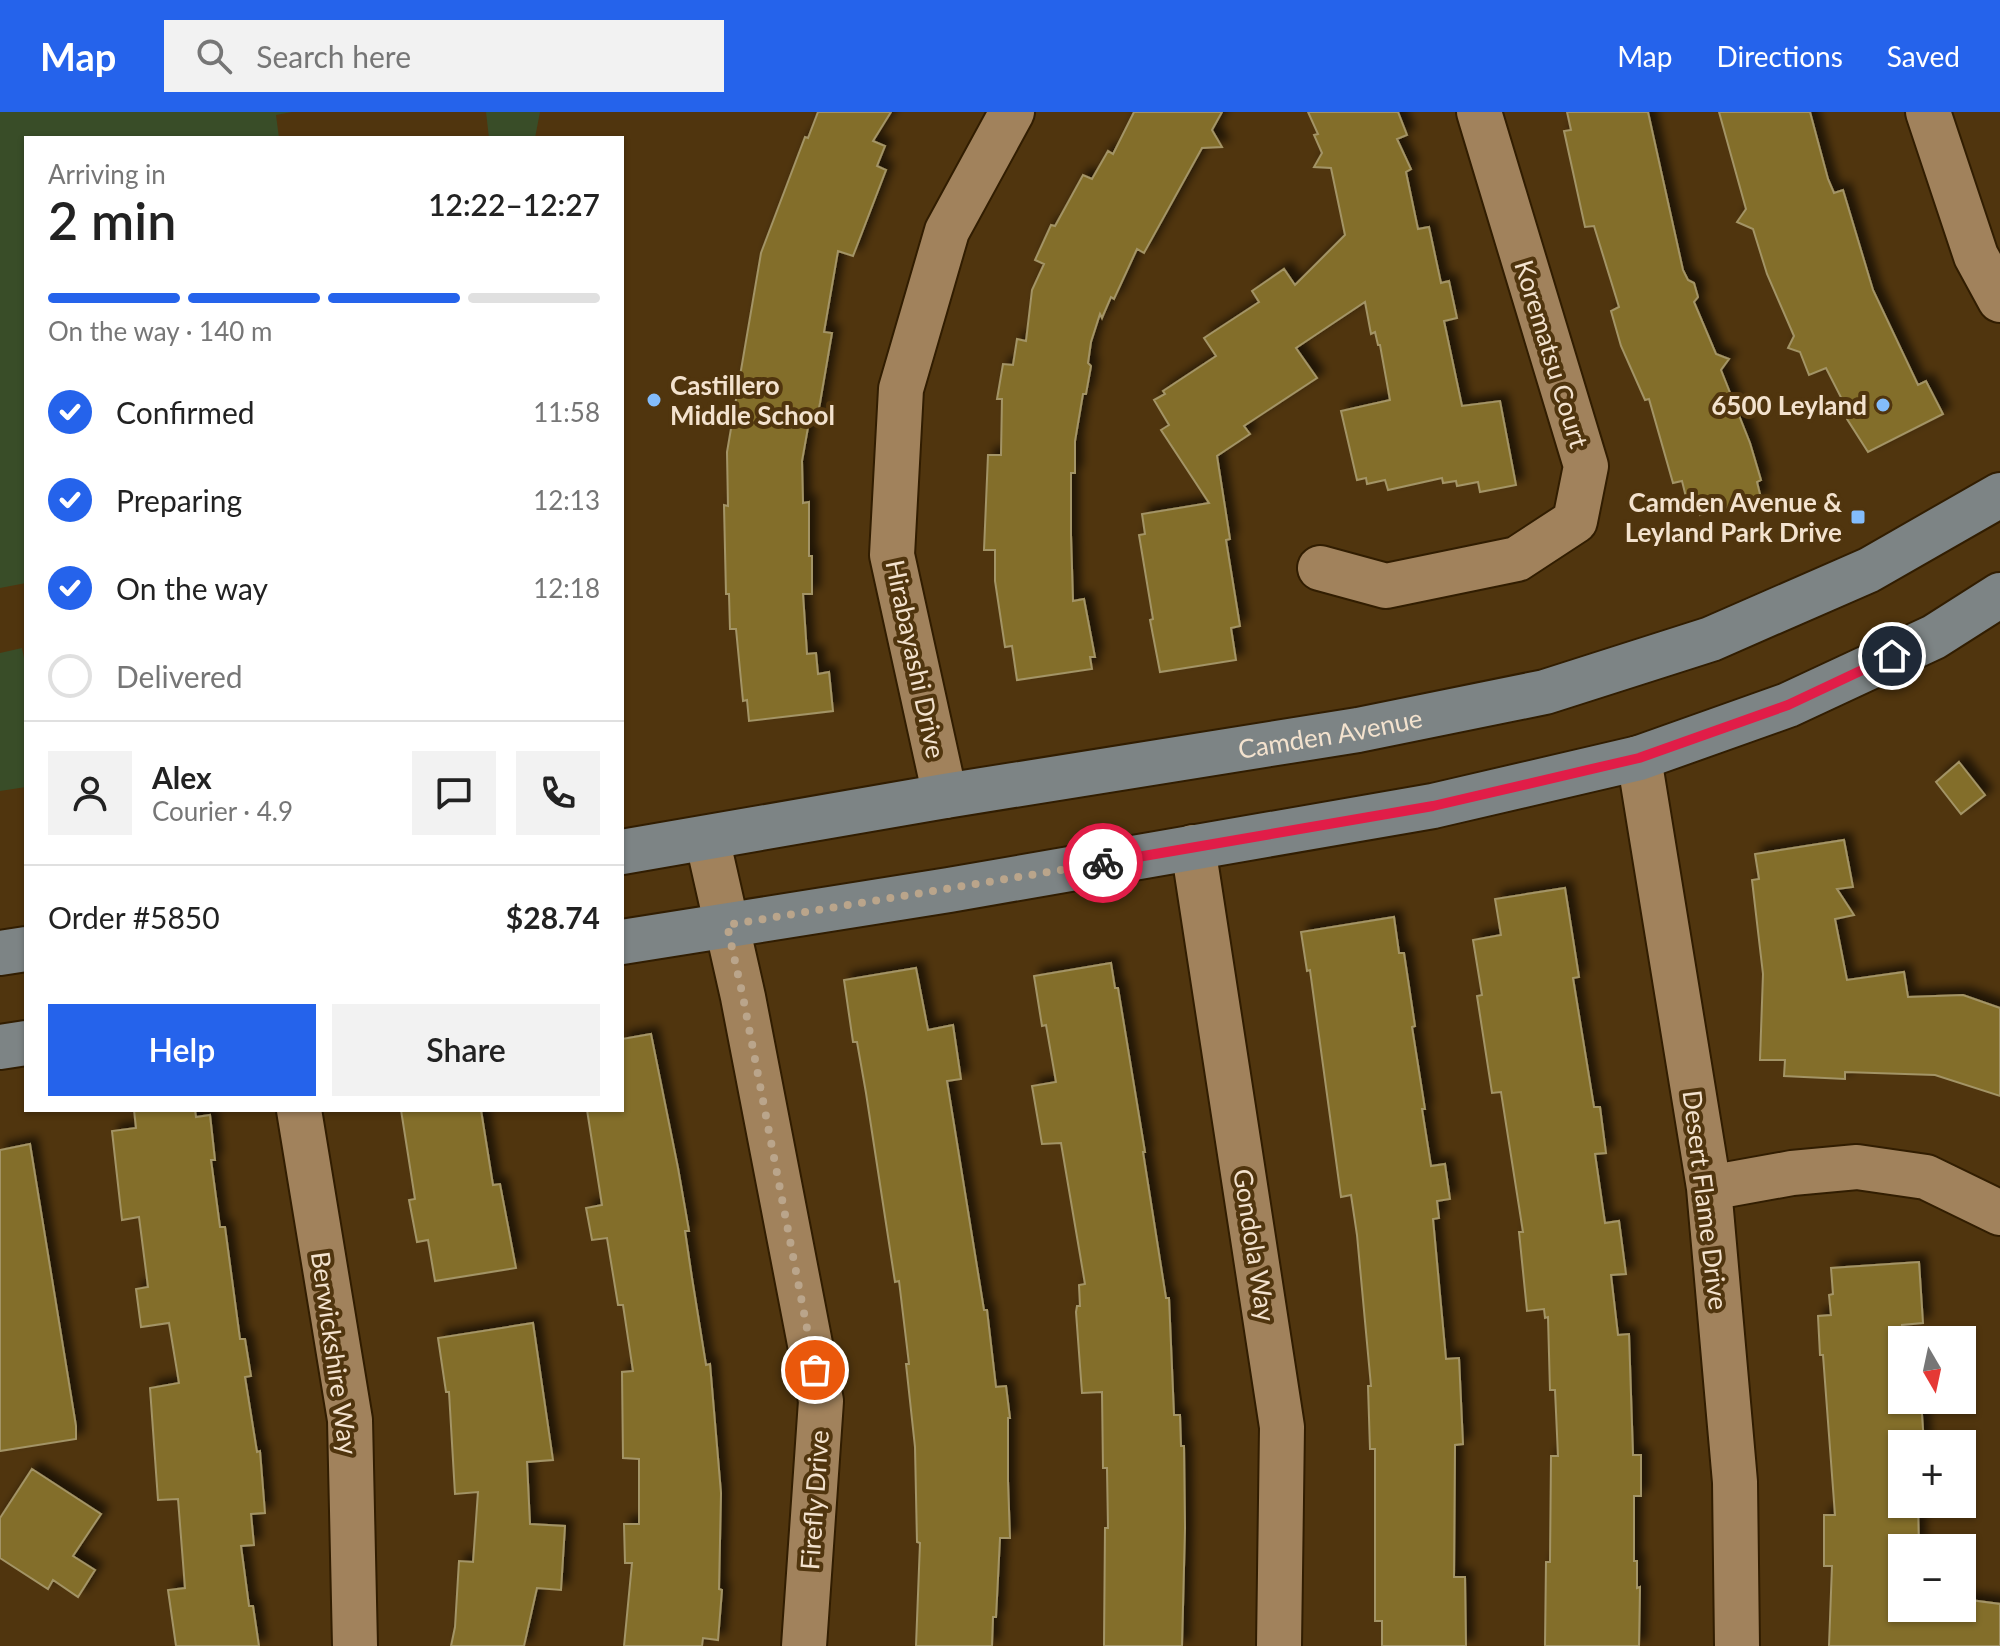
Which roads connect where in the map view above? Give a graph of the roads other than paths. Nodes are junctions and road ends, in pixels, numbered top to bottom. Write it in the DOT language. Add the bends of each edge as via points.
graph roads {
  1 [pos="1012,112"];
  2 [pos="1479,112"];
  3 [pos="1928,112"];
  4 [pos="2000,300"];
  5 [pos="2000,495"];
  6 [pos="1320,568"];
  7 [pos="2000,595"];
  8 [pos="2000,628"];
  9 [pos="1934,637"];
  10 [pos="1639,758"];
  11 [pos="945,796"];
  12 [pos="707,838"];
  13 [pos="1193,847"];
  14 [pos="624,852"];
  15 [pos="727,925"];
  16 [pos="624,942"];
  17 [pos="24,949"];
  18 [pos="0,953"];
  19 [pos="24,1043"];
  20 [pos="0,1047"];
  21 [pos="299,1112"];
  22 [pos="1709,1188"];
  23 [pos="2000,1213"];
  24 [pos="355,1646"];
  25 [pos="804,1646"];
  26 [pos="1279,1646"];
  27 [pos="1737,1646"];
  1 -- 11 [label="street, Hirabayashi Drive" via="947,231 901,389 892,555"];
  2 -- 6 [label="street, Korematsu Court" via="1586,466 1575,521 1517,559 1386,586"];
  3 -- 4 [label="street" via="1976,256"];
  5 -- 11 [label="main road, Camden Avenue" via="1869,570 1740,627 1545,692 1358,730"];
  7 -- 9 [label="main road"];
  8 -- 9 [label="main road"];
  9 -- 10 [label="main road" via="1788,705"];
  10 -- 13 [label="main road" via="1433,806"];
  10 -- 22 [label="street, Desert Flame Drive"];
  11 -- 12 [label="main road, Camden Avenue"];
  12 -- 14 [label="main road, Camden Avenue"];
  12 -- 15 [label="street, Firefly Drive"];
  13 -- 15 [label="main road"];
  13 -- 26 [label="street, Gondola Way" via="1282,1427"];
  15 -- 16 [label="main road"];
  15 -- 25 [label="street, Firefly Drive" via="821,1401"];
  17 -- 18 [label="main road"];
  19 -- 20 [label="main road"];
  21 -- 24 [label="street, Berwickshire Way" via="350,1420"];
  22 -- 23 [label="street" via="1857,1167 1926,1177"];
  22 -- 27 [label="street, Desert Flame Drive" via="1735,1482"];
}
